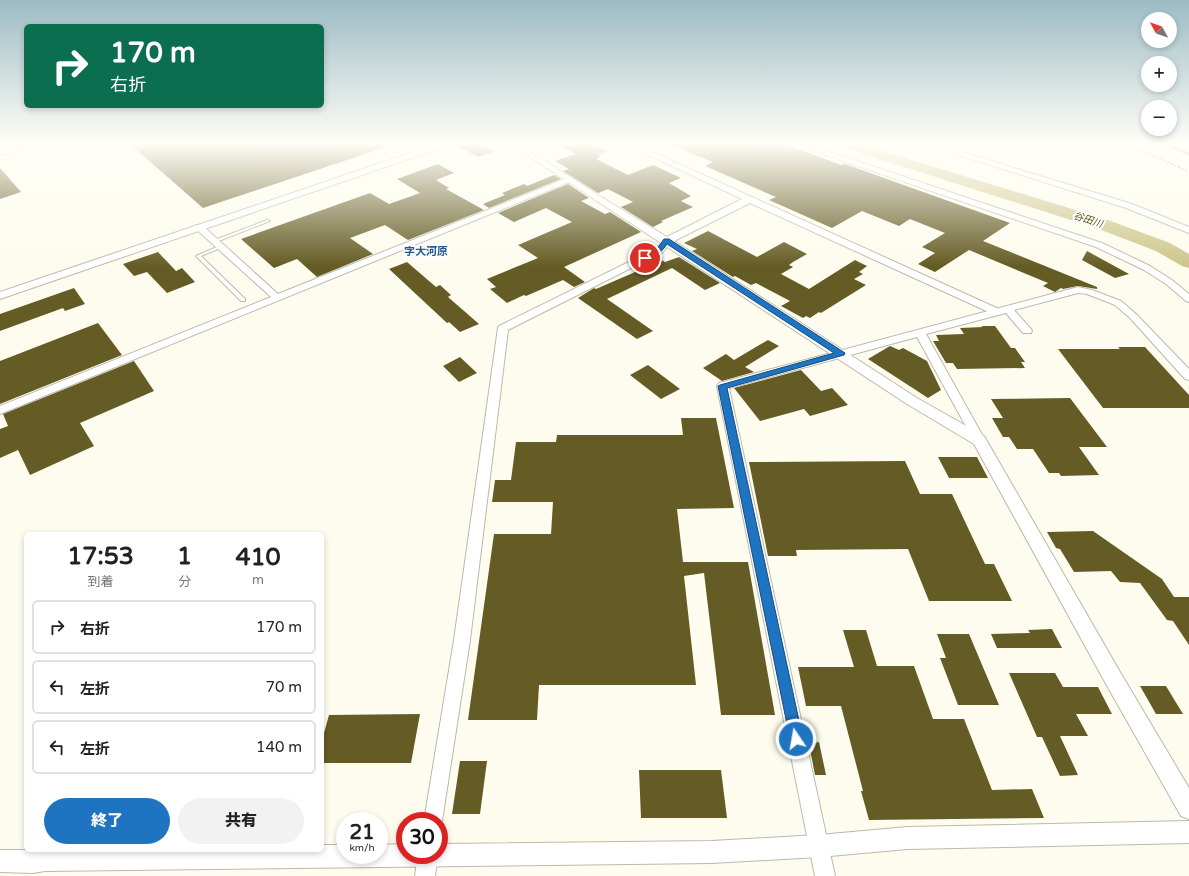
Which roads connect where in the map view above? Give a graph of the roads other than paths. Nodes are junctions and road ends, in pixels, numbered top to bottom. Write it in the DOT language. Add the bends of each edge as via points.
graph roads {
  1 [pos="323,185"];
  2 [pos="558,185"];
  3 [pos="578,185"];
  4 [pos="719,185"];
  5 [pos="920,185"];
  6 [pos="1061,185"];
  7 [pos="750,199"];
  8 [pos="268,221"];
  9 [pos="199,227"];
  10 [pos="1189,230"];
  11 [pos="667,241"];
  12 [pos="217,244"];
  13 [pos="0,296"];
  14 [pos="277,298"];
  15 [pos="1189,298"];
  16 [pos="243,300"];
  17 [pos="1003,311"];
  18 [pos="1027,331"];
  19 [pos="920,333"];
  20 [pos="841,353"];
  21 [pos="1189,376"];
  22 [pos="0,410"];
  23 [pos="979,440"];
  24 [pos="1189,808"];
  25 [pos="434,812"];
  26 [pos="1189,832"];
  27 [pos="819,846"];
  28 [pos="0,861"];
  29 [pos="448,861"];
  30 [pos="396,862"];
  31 [pos="29,869"];
  32 [pos="825,876"];
  1 -- 9 [label="street"];
  2 -- 14 [label="street"];
  3 -- 11 [label="street"];
  4 -- 7 [label="street"];
  5 -- 15 [label="street" via="1115,252 1154,271"];
  6 -- 10 [label="street" via="1129,206"];
  7 -- 11 [label="street"];
  7 -- 17 [label="street"];
  8 -- 12 [label="lane"];
  9 -- 12 [label="street"];
  9 -- 13 [label="street"];
  11 -- 20 [label="street"];
  11 -- 25 [label="street" via="660,250 503,328 462,640"];
  12 -- 14 [label="street"];
  12 -- 16 [label="lane" via="198,256"];
  14 -- 22 [label="street"];
  17 -- 18 [label="street"];
  17 -- 19 [label="street"];
  17 -- 21 [label="street" via="1078,290 1089,292 1118,303"];
  19 -- 20 [label="street"];
  19 -- 23 [label="street"];
  20 -- 23 [label="street" via="912,401"];
  20 -- 27 [label="street" via="723,386"];
  23 -- 24 [label="street"];
  26 -- 27 [label="street" via="907,838"];
  27 -- 29 [label="street"];
  27 -- 32 [label="street"];
  28 -- 31 [label="street"];
  30 -- 31 [label="street" via="45,860"];
}
